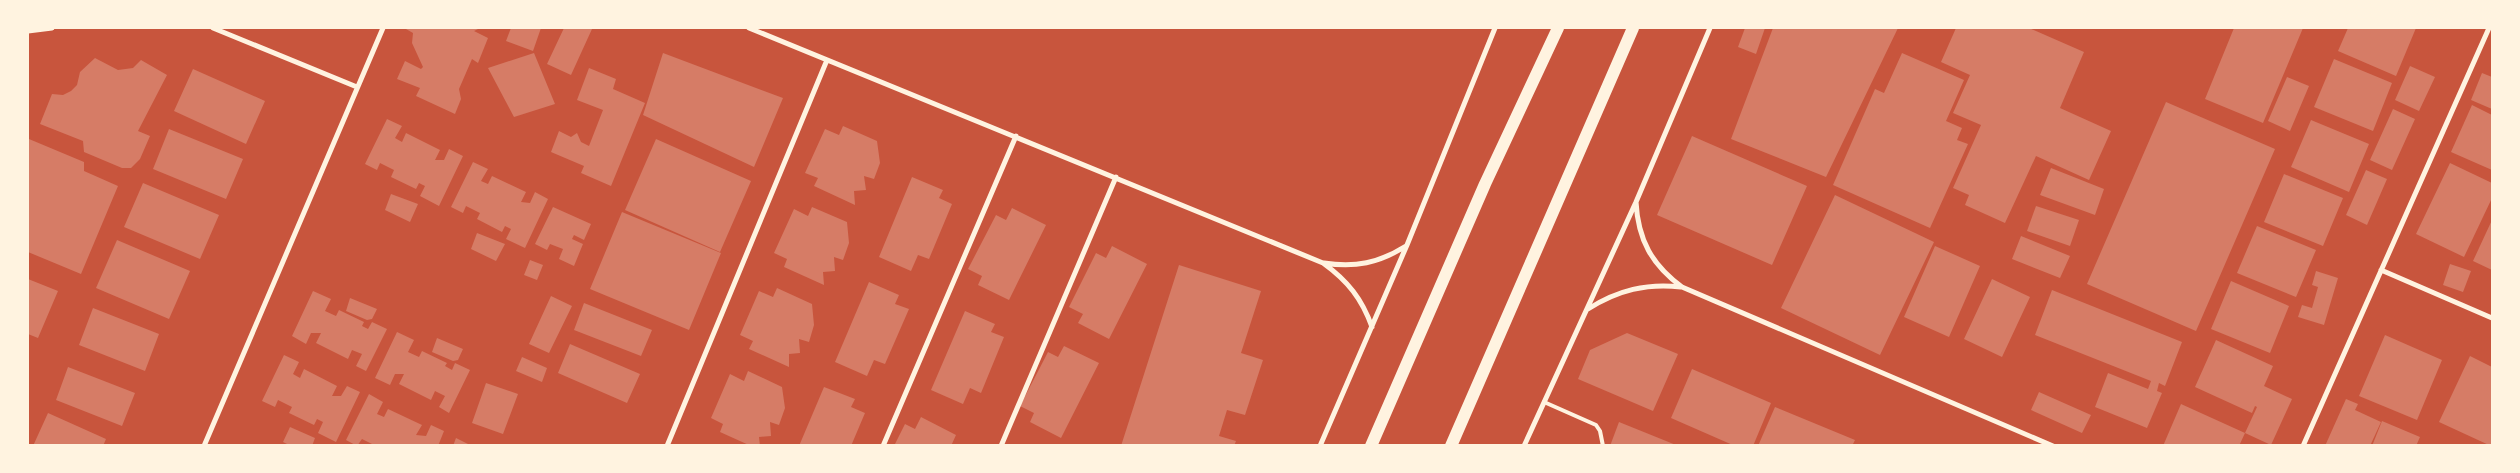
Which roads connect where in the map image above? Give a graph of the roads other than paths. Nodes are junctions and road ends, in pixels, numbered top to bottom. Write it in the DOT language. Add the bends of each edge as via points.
graph roads {
  1 [pos="52,28"];
  2 [pos="213,28"];
  3 [pos="382,28"];
  4 [pos="749,28"];
  5 [pos="1495,28"];
  6 [pos="1558,28"];
  7 [pos="1633,28"];
  8 [pos="1710,28"];
  9 [pos="2489,28"];
  10 [pos="28,31"];
  11 [pos="828,60"];
  12 [pos="357,87"];
  13 [pos="1016,136"];
  14 [pos="1116,177"];
  15 [pos="1636,202"];
  16 [pos="1407,245"];
  17 [pos="1323,263"];
  18 [pos="2381,270"];
  19 [pos="1682,287"];
  20 [pos="1588,309"];
  21 [pos="2492,318"];
  22 [pos="1372,327"];
  23 [pos="1544,402"];
  24 [pos="204,446"];
  25 [pos="667,446"];
  26 [pos="883,446"];
  27 [pos="1001,446"];
  28 [pos="1320,446"];
  29 [pos="1371,446"];
  30 [pos="1451,446"];
  31 [pos="1524,446"];
  32 [pos="1603,446"];
  33 [pos="2053,446"];
  34 [pos="2303,446"];
  1 -- 10 [label="street"];
  2 -- 12 [label="street"];
  3 -- 12 [label="street"];
  4 -- 11 [label="street"];
  5 -- 16 [label="street"];
  6 -- 29 [label="main road" via="1485,184"];
  7 -- 30 [label="main road"];
  8 -- 15 [label="street"];
  9 -- 18 [label="street"];
  11 -- 13 [label="street"];
  11 -- 25 [label="street"];
  12 -- 24 [label="street"];
  13 -- 14 [label="street"];
  13 -- 26 [label="street"];
  14 -- 17 [label="street"];
  14 -- 27 [label="street"];
  15 -- 19 [label="street" via="1638,227 1647,251 1662,271"];
  15 -- 20 [label="street"];
  16 -- 17 [label="street" via="1389,257 1368,264"];
  16 -- 22 [label="street"];
  17 -- 22 [label="street" via="1354,290"];
  18 -- 21 [label="street"];
  18 -- 34 [label="street"];
  19 -- 20 [label="street" via="1633,288"];
  19 -- 33 [label="street"];
  20 -- 23 [label="street"];
  22 -- 28 [label="street"];
  23 -- 31 [label="street"];
  23 -- 32 [label="lane" via="1596,425"];
}
